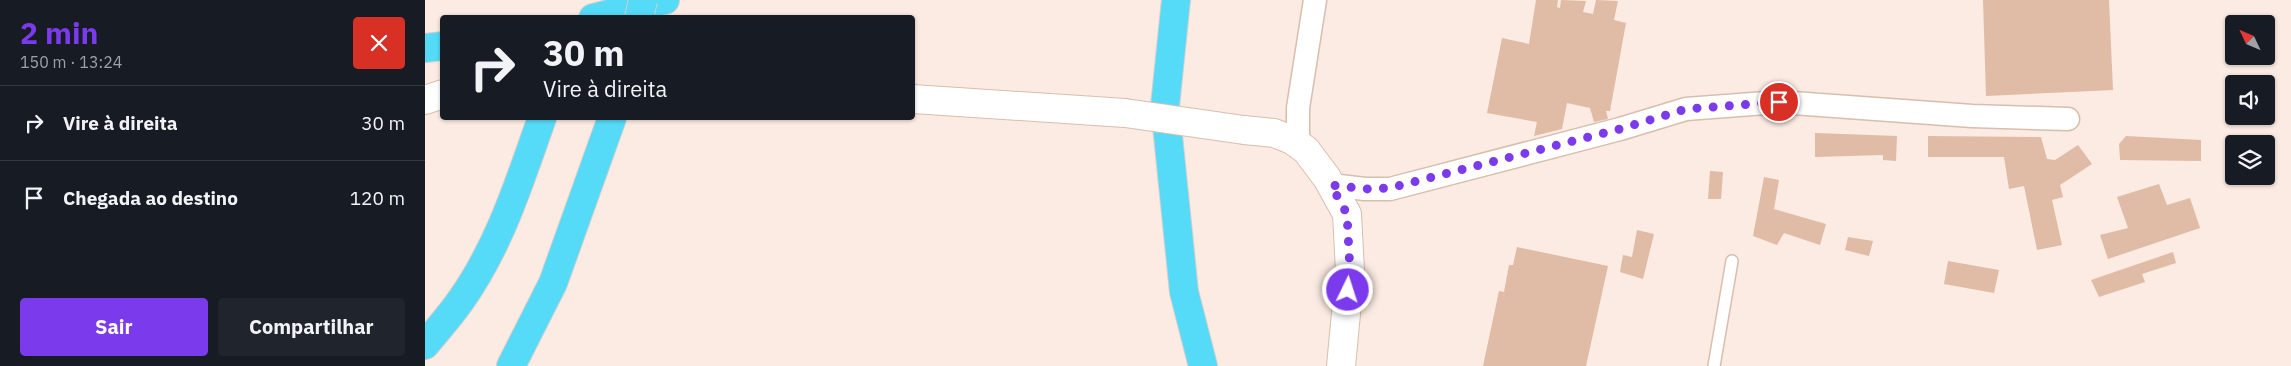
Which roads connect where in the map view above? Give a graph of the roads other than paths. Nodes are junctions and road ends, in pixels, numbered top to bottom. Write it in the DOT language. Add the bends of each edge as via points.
graph roads {
  1 [pos="583,0"];
  2 [pos="643,0"];
  3 [pos="665,0"];
  4 [pos="1176,0"];
  5 [pos="1315,0"];
  6 [pos="578,15"];
  7 [pos="605,15"];
  8 [pos="640,15"];
  9 [pos="440,46"];
  10 [pos="425,48"];
  11 [pos="440,95"];
  12 [pos="915,99"];
  13 [pos="425,100"];
  14 [pos="2069,119"];
  15 [pos="541,120"];
  16 [pos="611,120"];
  17 [pos="1298,144"];
  18 [pos="1331,185"];
  19 [pos="1733,261"];
  20 [pos="425,345"];
  21 [pos="511,366"];
  22 [pos="1203,366"];
  23 [pos="1341,366"];
  24 [pos="1714,366"];
  1 -- 6 [label="highway"];
  2 -- 8 [label="highway, bridge"];
  3 -- 7 [label="highway"];
  4 -- 22 [label="highway" via="1165,106 1184,292"];
  5 -- 17 [label="street" via="1298,108"];
  9 -- 10 [label="highway"];
  11 -- 13 [label="street"];
  12 -- 17 [label="street, bridge" via="1125,113 1274,133"];
  14 -- 18 [label="street" via="1972,116 1779,102 1686,109 1390,188"];
  15 -- 20 [label="highway" via="511,204 488,254 461,299"];
  16 -- 21 [label="highway" via="553,283"];
  17 -- 18 [label="street"];
  18 -- 23 [label="street" via="1347,214 1350,271"];
  19 -- 24 [label="lane"];
}
